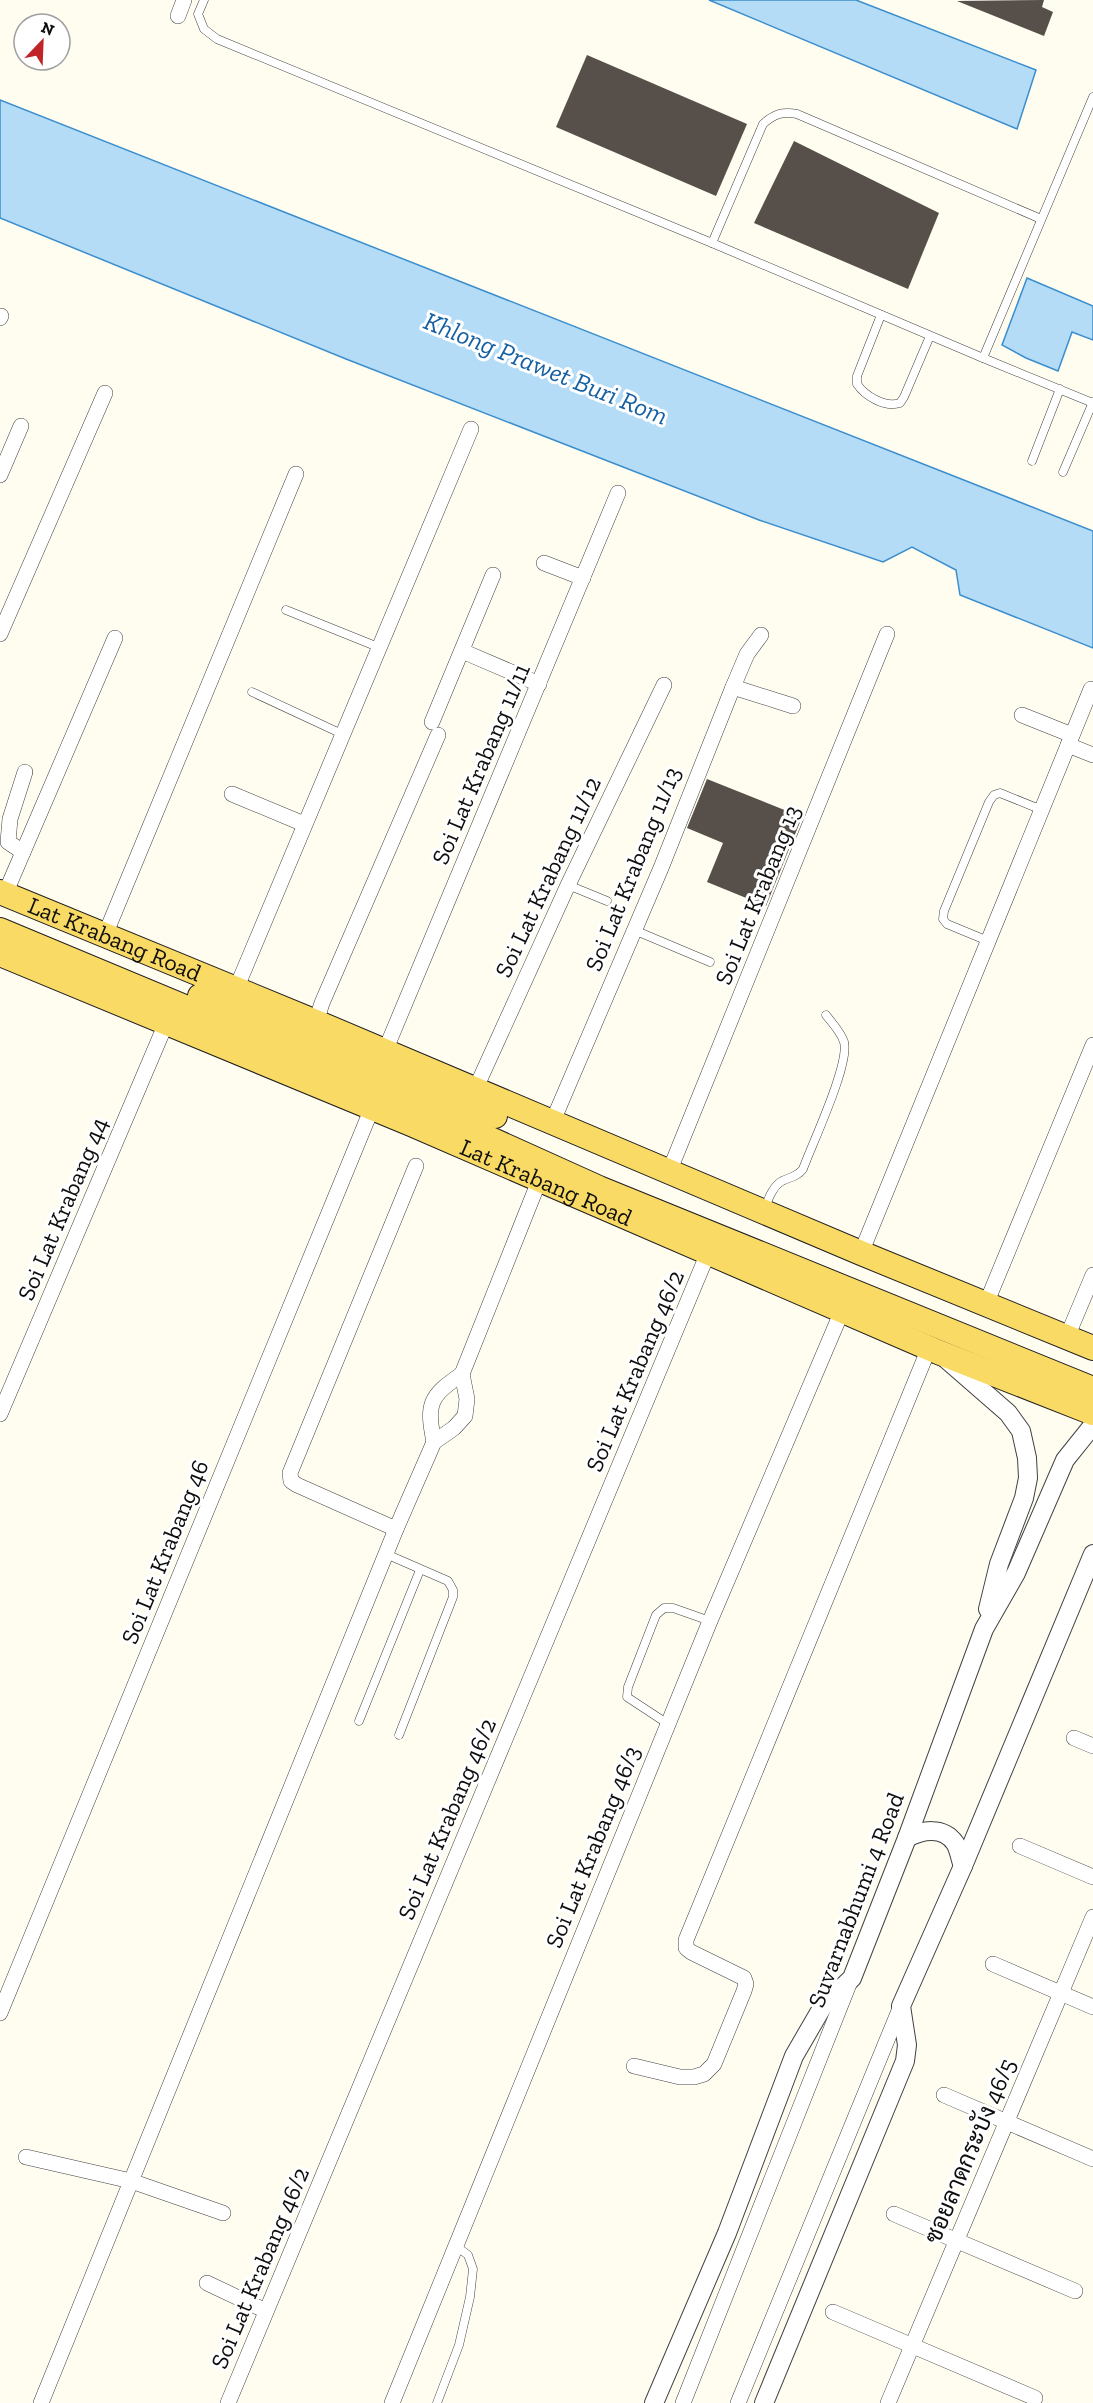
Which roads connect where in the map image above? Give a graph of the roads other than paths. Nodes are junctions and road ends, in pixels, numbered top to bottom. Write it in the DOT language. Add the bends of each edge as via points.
graph roads {
  1 [pos="184,0"];
  2 [pos="204,0"];
  3 [pos="178,16"];
  4 [pos="1093,98"];
  5 [pos="1041,219"];
  6 [pos="712,243"];
  7 [pos="882,315"];
  8 [pos="930,336"];
  9 [pos="982,358"];
  10 [pos="1060,389"];
  11 [pos="105,393"];
  12 [pos="1093,403"];
  13 [pos="21,426"];
  14 [pos="471,429"];
  15 [pos="1032,461"];
  16 [pos="1063,472"];
  17 [pos="296,474"];
  18 [pos="0,476"];
  19 [pos="618,493"];
  20 [pos="544,563"];
  21 [pos="493,575"];
  22 [pos="583,578"];
  23 [pos="286,610"];
  24 [pos="0,634"];
  25 [pos="888,634"];
  26 [pos="761,635"];
  27 [pos="115,638"];
  28 [pos="378,647"];
  29 [pos="462,651"];
  30 [pos="539,684"];
  31 [pos="664,685"];
  32 [pos="733,687"];
  33 [pos="1091,690"];
  34 [pos="252,692"];
  35 [pos="793,706"];
  36 [pos="1022,715"];
  37 [pos="342,734"];
  38 [pos="1070,740"];
  39 [pos="1093,755"];
  40 [pos="25,772"];
  41 [pos="232,794"];
  42 [pos="1042,810"];
  43 [pos="304,824"];
  44 [pos="23,852"];
  45 [pos="568,885"];
  46 [pos="2,900"];
  47 [pos="607,901"];
  48 [pos="0,930"];
  49 [pos="634,930"];
  50 [pos="105,935"];
  51 [pos="988,941"];
  52 [pos="0,954"];
  53 [pos="710,962"];
  54 [pos="236,989"];
  55 [pos="826,1015"];
  56 [pos="167,1021"];
  57 [pos="316,1022"];
  58 [pos="1093,1045"];
  59 [pos="385,1052"];
  60 [pos="475,1090"];
  61 [pos="372,1108"];
  62 [pos="552,1123"];
  63 [pos="416,1166"];
  64 [pos="669,1172"];
  65 [pos="539,1180"];
  66 [pos="764,1212"];
  67 [pos="708,1253"];
  68 [pos="861,1253"];
  69 [pos="1093,1275"];
  70 [pos="986,1304"];
  71 [pos="842,1311"];
  72 [pos="1087,1349"];
  73 [pos="933,1350"];
  74 [pos="462,1374"];
  75 [pos="1093,1389"];
  76 [pos="1093,1413"];
  77 [pos="0,1414"];
  78 [pos="1093,1425"];
  79 [pos="434,1442"];
  80 [pos="396,1528"];
  81 [pos="386,1554"];
  82 [pos="1093,1554"];
  83 [pos="420,1570"];
  84 [pos="710,1621"];
  85 [pos="984,1629"];
  86 [pos="359,1721"];
  87 [pos="668,1724"];
  88 [pos="399,1735"];
  89 [pos="1074,1738"];
  90 [pos="1093,1746"];
  91 [pos="907,1839"];
  92 [pos="1020,1846"];
  93 [pos="963,1866"];
  94 [pos="1093,1876"];
  95 [pos="1093,1917"];
  96 [pos="993,1964"];
  97 [pos="852,1978"];
  98 [pos="1060,1993"];
  99 [pos="901,2006"];
  100 [pos="1093,2007"];
  101 [pos="0,2013"];
  102 [pos="634,2066"];
  103 [pos="944,2096"];
  104 [pos="1007,2122"];
  105 [pos="26,2157"];
  106 [pos="1093,2159"];
  107 [pos="131,2181"];
  108 [pos="223,2213"];
  109 [pos="894,2214"];
  110 [pos="956,2241"];
  111 [pos="455,2245"];
  112 [pos="207,2283"];
  113 [pos="1075,2291"];
  114 [pos="266,2311"];
  115 [pos="833,2312"];
  116 [pos="912,2347"];
  117 [pos="1035,2398"];
  118 [pos="41,2403"];
  119 [pos="228,2403"];
  120 [pos="392,2403"];
  121 [pos="437,2403"];
  122 [pos="654,2403"];
  123 [pos="683,2403"];
  124 [pos="738,2403"];
  125 [pos="764,2403"];
  126 [pos="888,2403"];
  1 -- 3 [label="street"];
  2 -- 6 [label="lane" via="198,14 204,29 217,39"];
  4 -- 5 [label="lane"];
  5 -- 6 [label="lane" via="788,112 763,124"];
  5 -- 9 [label="lane"];
  6 -- 7 [label="lane"];
  7 -- 8 [label="lane"];
  7 -- 8 [label="lane" via="857,384 867,395 887,404 900,403 904,397"];
  8 -- 9 [label="lane"];
  9 -- 10 [label="lane"];
  10 -- 12 [label="lane"];
  10 -- 15 [label="lane"];
  11 -- 24 [label="street"];
  12 -- 16 [label="lane"];
  13 -- 18 [label="street"];
  14 -- 28 [label="street"];
  17 -- 50 [label="street"];
  19 -- 22 [label="street, Soi Lat Krabang 11/11"];
  20 -- 22 [label="street"];
  21 -- 29 [label="street"];
  22 -- 30 [label="street, Soi Lat Krabang 11/11"];
  23 -- 28 [label="lane"];
  25 -- 64 [label="street, Soi Lat Krabang 13"];
  26 -- 32 [label="street, Soi Lat Krabang 11/13" via="747,654"];
  27 -- 44 [label="street"];
  28 -- 37 [label="street"];
  29 -- 30 [label="street"];
  29 -- 57 [label="street" via="435,729"];
  30 -- 59 [label="street, Soi Lat Krabang 11/11"];
  31 -- 45 [label="street, Soi Lat Krabang 11/12"];
  32 -- 35 [label="street"];
  32 -- 49 [label="street, Soi Lat Krabang 11/13"];
  33 -- 38 [label="street"];
  34 -- 37 [label="lane"];
  36 -- 38 [label="street"];
  37 -- 43 [label="street"];
  38 -- 39 [label="street"];
  38 -- 42 [label="street"];
  40 -- 44 [label="street" via="8,831 8,842"];
  41 -- 43 [label="street"];
  42 -- 51 [label="street"];
  42 -- 51 [label="lane" via="1000,793 994,795 944,911 947,924"];
  43 -- 54 [label="street"];
  44 -- 46 [label="street"];
  45 -- 47 [label="lane"];
  45 -- 60 [label="street, Soi Lat Krabang 11/12"];
  46 -- 50 [label="main road, Lat Krabang Road"];
  46 -- 72 [label="main road"];
  48 -- 75 [label="main road" via="362,1082 609,1192"];
  49 -- 53 [label="lane"];
  49 -- 62 [label="street, Soi Lat Krabang 11/13"];
  50 -- 54 [label="main road, Lat Krabang Road"];
  51 -- 68 [label="street"];
  52 -- 56 [label="main road, Lat Krabang Road"];
  54 -- 57 [label="main road, Lat Krabang Road"];
  55 -- 66 [label="lane" via="844,1043 843,1064 803,1169 776,1186"];
  56 -- 61 [label="main road, Lat Krabang Road"];
  56 -- 77 [label="street, Soi Lat Krabang 44"];
  57 -- 59 [label="main road, Lat Krabang Road"];
  58 -- 70 [label="street"];
  59 -- 60 [label="main road, Lat Krabang Road"];
  60 -- 62 [label="main road, Lat Krabang Road"];
  61 -- 65 [label="main road, Lat Krabang Road"];
  61 -- 101 [label="street, Soi Lat Krabang 46"];
  62 -- 64 [label="main road, Lat Krabang Road"];
  63 -- 80 [label="street" via="290,1473 291,1481 297,1485"];
  64 -- 66 [label="main road, Lat Krabang Road"];
  65 -- 67 [label="main road, Lat Krabang Road"];
  65 -- 74 [label="street"];
  66 -- 68 [label="main road, Lat Krabang Road"];
  67 -- 71 [label="main road, Lat Krabang Road"];
  67 -- 114 [label="street, Soi Lat Krabang 46/2"];
  68 -- 70 [label="main road, Lat Krabang Road"];
  69 -- 72 [label="street"];
  70 -- 72 [label="main road, Lat Krabang Road"];
  71 -- 73 [label="main road, Lat Krabang Road"];
  71 -- 84 [label="street, Soi Lat Krabang 46/3"];
  73 -- 76 [label="main road, Lat Krabang Road"];
  73 -- 85 [label="street" via="1008,1413 1021,1431 1027,1458 1024,1498 999,1564"];
  73 -- 102 [label="street" via="686,1940 686,1948 691,1952 744,1978 746,1984 714,2064 694,2077"];
  74 -- 79 [label="street" via="431,1401 429,1418"];
  74 -- 79 [label="street" via="467,1399 465,1416"];
  78 -- 85 [label="street, Suvarnabhumi 4 Road" via="1065,1460 1016,1573"];
  79 -- 80 [label="street"];
  80 -- 81 [label="street"];
  81 -- 83 [label="lane"];
  81 -- 107 [label="street"];
  82 -- 93 [label="street"];
  83 -- 86 [label="lane"];
  83 -- 88 [label="lane" via="448,1581 453,1598"];
  84 -- 87 [label="street, Soi Lat Krabang 46/3"];
  84 -- 87 [label="lane" via="673,1608 664,1608 656,1615 627,1697"];
  85 -- 91 [label="street, Suvarnabhumi 4 Road"];
  87 -- 111 [label="street, Soi Lat Krabang 46/3"];
  89 -- 90 [label="street"];
  91 -- 93 [label="street" via="931,1830 944,1834 954,1842"];
  91 -- 97 [label="street, Suvarnabhumi 4 Road"];
  92 -- 94 [label="street"];
  93 -- 99 [label="street"];
  95 -- 98 [label="street, ซอยลาดกระบัง 46/5"];
  96 -- 98 [label="street"];
  97 -- 122 [label="street" via="824,2006 794,2056 727,2233"];
  97 -- 123 [label="street, Suvarnabhumi 4 Road"];
  98 -- 100 [label="street"];
  98 -- 104 [label="street, ซอยลาดกระบัง 46/5"];
  99 -- 124 [label="street"];
  99 -- 125 [label="street" via="907,2045 905,2061"];
  103 -- 104 [label="street"];
  104 -- 106 [label="street"];
  104 -- 110 [label="street, ซอยลาดกระบัง 46/5"];
  105 -- 107 [label="street"];
  107 -- 108 [label="street"];
  107 -- 118 [label="street"];
  109 -- 110 [label="street"];
  110 -- 113 [label="street"];
  110 -- 116 [label="street, ซอยลาดกระบัง 46/5"];
  111 -- 120 [label="street, Soi Lat Krabang 46/3"];
  111 -- 121 [label="lane" via="468,2255 473,2269 466,2320"];
  112 -- 114 [label="street"];
  114 -- 119 [label="street, Soi Lat Krabang 46/2"];
  115 -- 116 [label="street"];
  116 -- 117 [label="street"];
  116 -- 126 [label="street, ซอยลาดกระบัง 46/5"];
}
